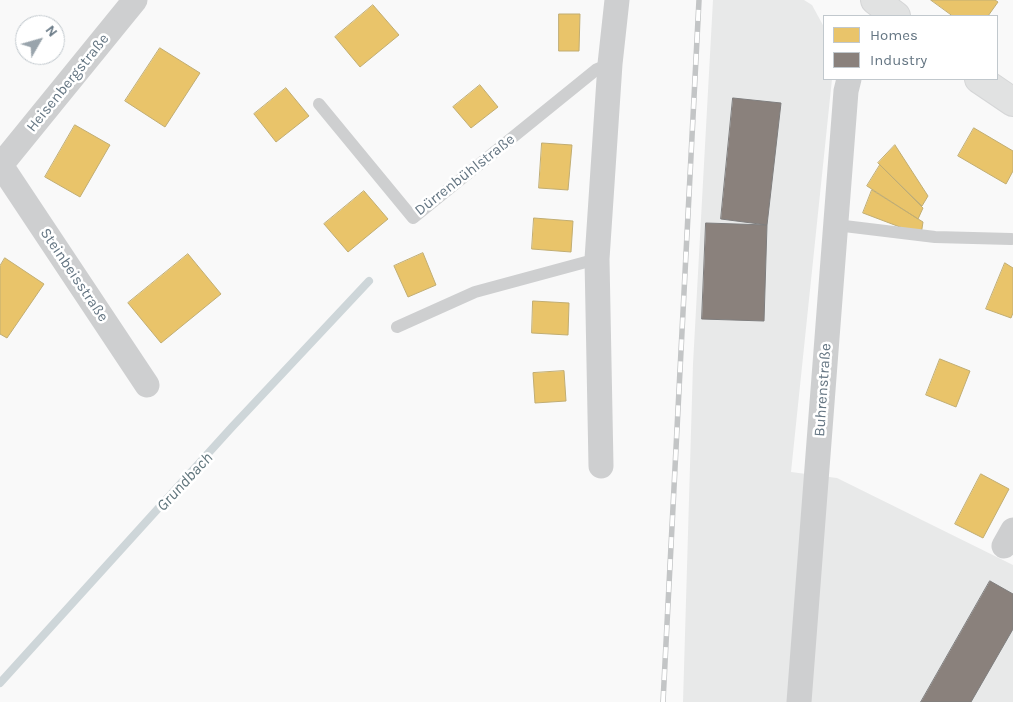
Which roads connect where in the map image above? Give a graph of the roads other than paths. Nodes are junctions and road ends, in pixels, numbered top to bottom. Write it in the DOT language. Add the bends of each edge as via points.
graph roads {
  1 [pos="135,0"];
  2 [pos="617,0"];
  3 [pos="875,0"];
  4 [pos="868,15"];
  5 [pos="895,15"];
  6 [pos="610,64"];
  7 [pos="849,80"];
  8 [pos="980,80"];
  9 [pos="1013,102"];
  10 [pos="319,104"];
  11 [pos="0,165"];
  12 [pos="836,225"];
  13 [pos="1012,239"];
  14 [pos="596,259"];
  15 [pos="397,327"];
  16 [pos="147,385"];
  17 [pos="601,466"];
  18 [pos="799,702"];
  1 -- 11 [label="street, Heisenbergstraße"];
  2 -- 6 [label="street"];
  3 -- 4 [label="street"];
  3 -- 5 [label="street"];
  6 -- 10 [label="lane, Dürrenbühlstraße" via="598,69 413,218"];
  6 -- 14 [label="street"];
  7 -- 12 [label="street, Buhrenstraße"];
  8 -- 9 [label="street"];
  11 -- 16 [label="street, Steinbeisstraße"];
  12 -- 13 [label="lane" via="935,237"];
  12 -- 18 [label="street, Buhrenstraße"];
  14 -- 15 [label="lane" via="475,292"];
  14 -- 17 [label="street"];
}
